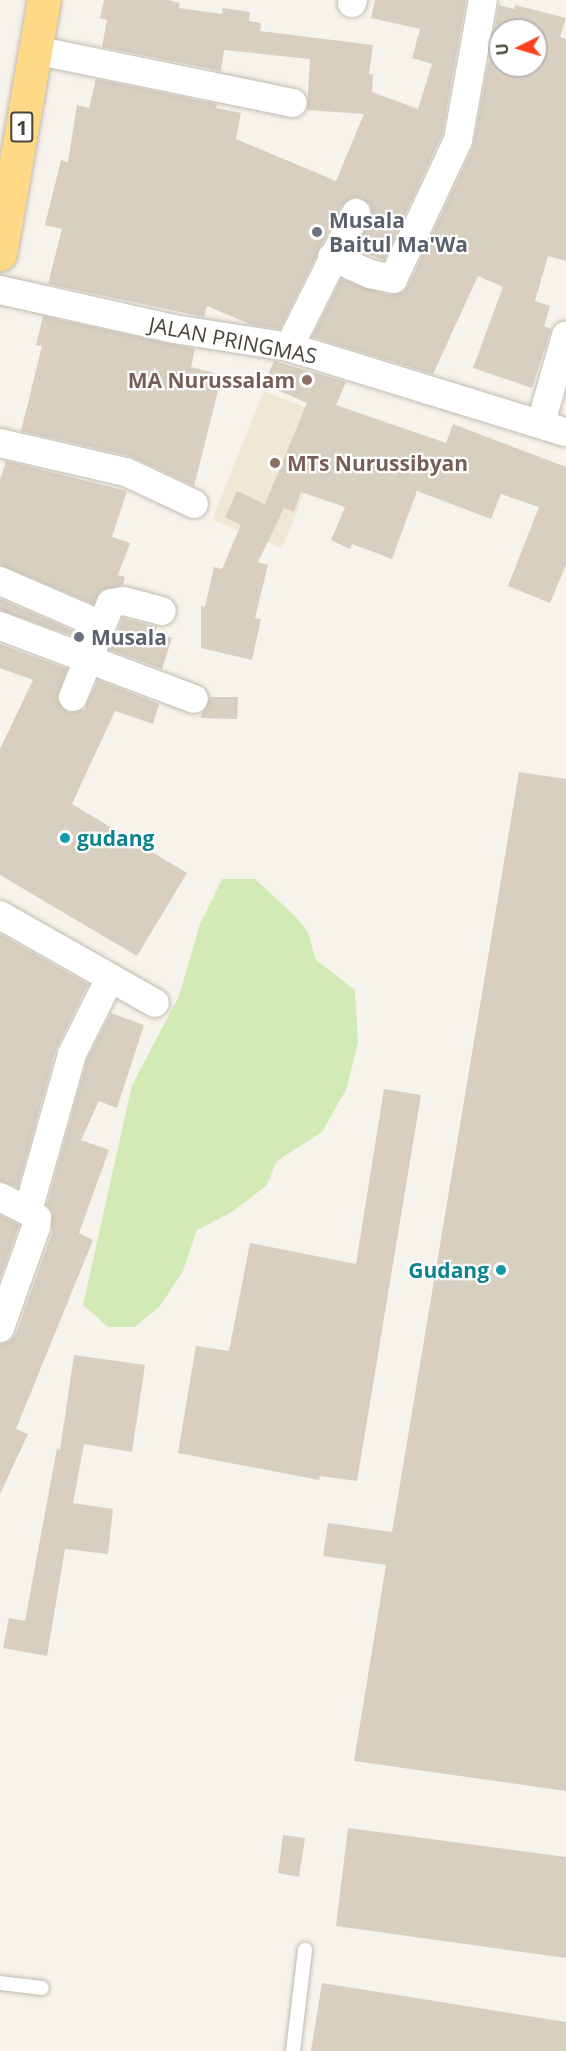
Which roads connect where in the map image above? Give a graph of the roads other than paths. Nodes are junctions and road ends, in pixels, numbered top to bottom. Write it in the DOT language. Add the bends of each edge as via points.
graph roads {
  1 [pos="44,0"];
  2 [pos="483,0"];
  3 [pos="35,50"];
  4 [pos="293,103"];
  5 [pos="356,213"];
  6 [pos="0,254"];
  7 [pos="332,257"];
  8 [pos="0,290"];
  9 [pos="566,335"];
  10 [pos="289,346"];
  11 [pos="553,428"];
  12 [pos="0,443"];
  13 [pos="194,504"];
  14 [pos="0,581"];
  15 [pos="162,611"];
  16 [pos="101,625"];
  17 [pos="0,626"];
  18 [pos="88,660"];
  19 [pos="73,697"];
  20 [pos="194,699"];
  21 [pos="0,915"];
  22 [pos="110,978"];
  23 [pos="156,1003"];
  24 [pos="0,1197"];
  25 [pos="27,1211"];
  26 [pos="0,1328"];
  27 [pos="305,1950"];
  28 [pos="0,1983"];
  29 [pos="42,1988"];
  30 [pos="293,2051"];
  1 -- 3 [label="highway, 1"];
  2 -- 7 [label="street" via="458,140 393,279 370,274"];
  3 -- 4 [label="street"];
  3 -- 6 [label="highway, 1"];
  5 -- 7 [label="street"];
  7 -- 10 [label="street"];
  8 -- 10 [label="street, JALAN PRINGMAS" via="174,329"];
  9 -- 11 [label="street"];
  10 -- 11 [label="street, JALAN PRINGMAS"];
  12 -- 13 [label="street" via="126,472"];
  14 -- 16 [label="street"];
  15 -- 16 [label="street" via="113,601"];
  16 -- 18 [label="street"];
  17 -- 18 [label="street"];
  18 -- 19 [label="street"];
  18 -- 20 [label="street"];
  21 -- 22 [label="street"];
  22 -- 23 [label="street"];
  22 -- 25 [label="street" via="72,1054"];
  24 -- 25 [label="street"];
  25 -- 26 [label="street" via="37,1218 36,1227"];
  27 -- 30 [label="lane"];
  28 -- 29 [label="lane"];
}
